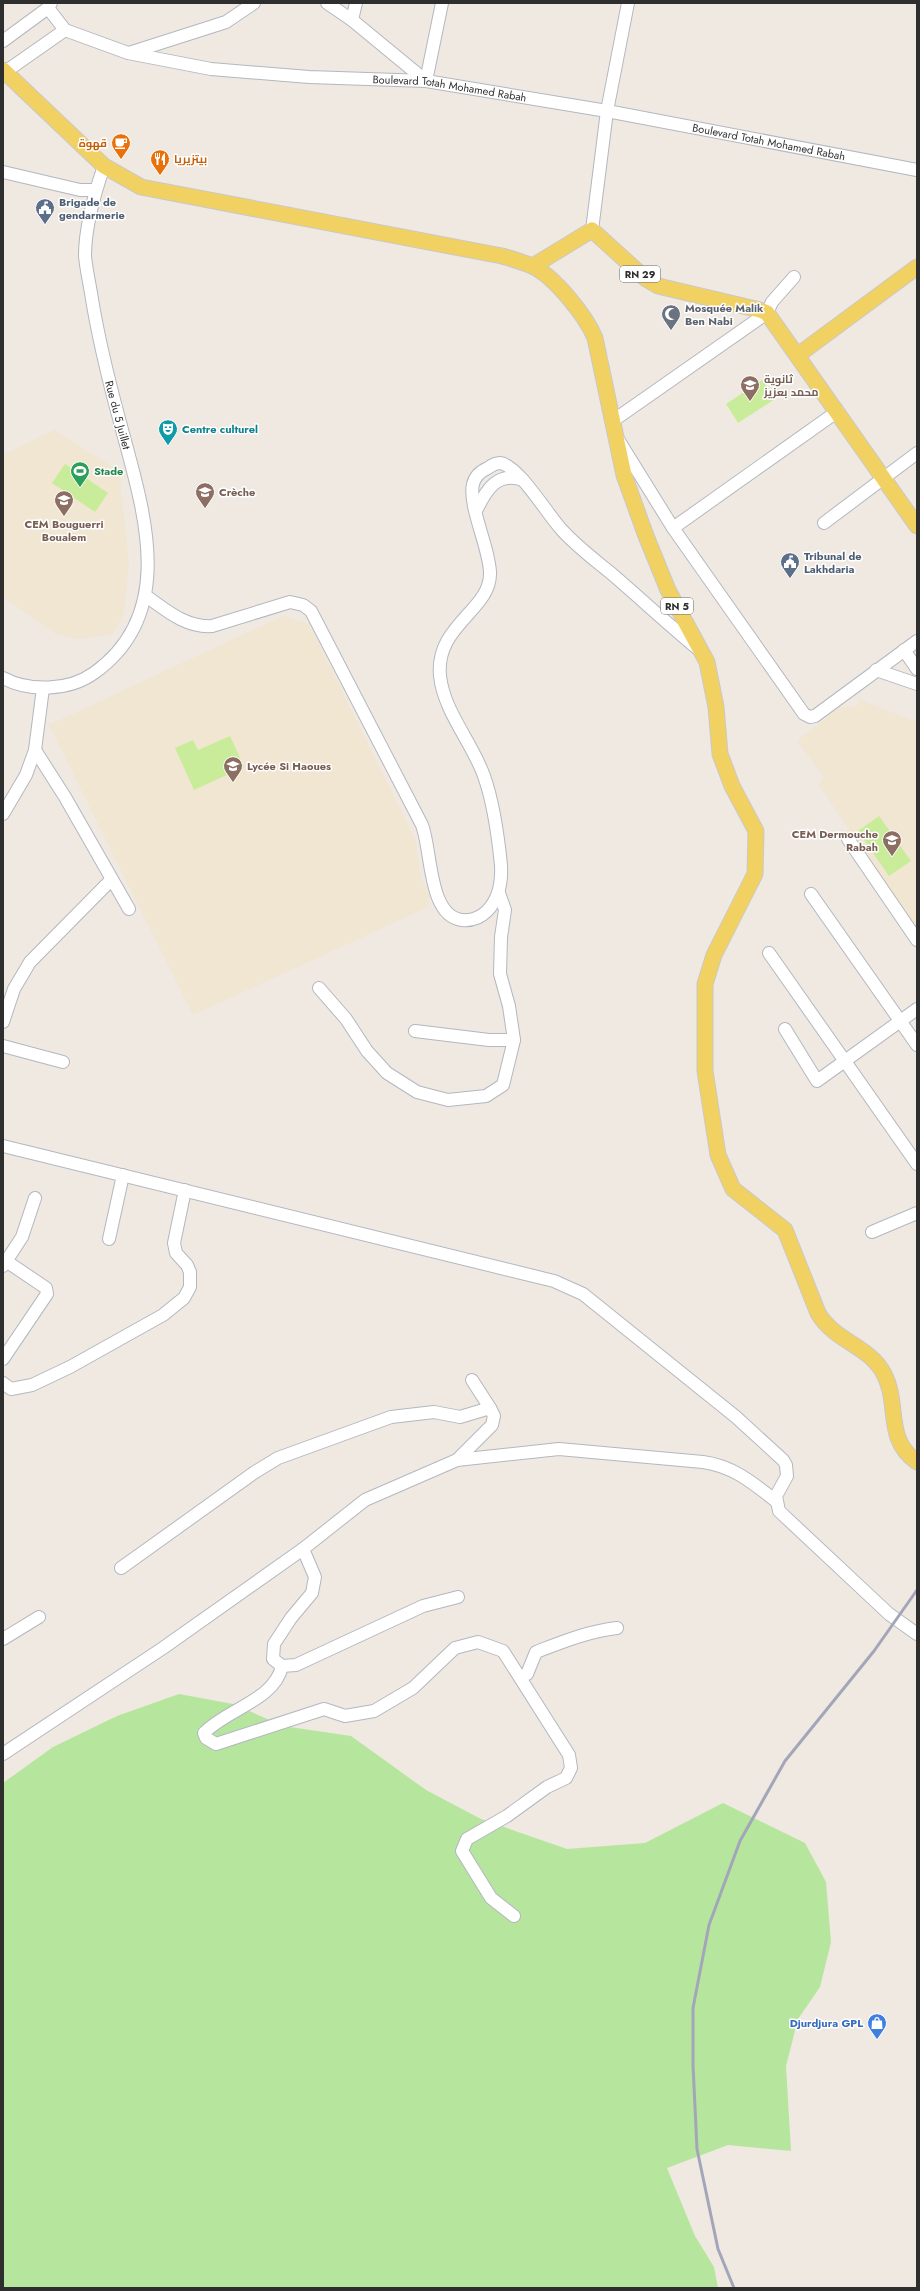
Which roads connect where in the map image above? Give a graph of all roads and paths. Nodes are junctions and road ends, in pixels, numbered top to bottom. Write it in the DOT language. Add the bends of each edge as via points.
graph roads {
  1 [pos="254,3"];
  2 [pos="327,3"];
  3 [pos="356,3"];
  4 [pos="442,3"];
  5 [pos="628,3"];
  6 [pos="50,6"];
  7 [pos="352,20"];
  8 [pos="65,30"];
  9 [pos="3,41"];
  10 [pos="128,53"];
  11 [pos="4,71"];
  12 [pos="426,81"];
  13 [pos="607,112"];
  14 [pos="104,166"];
  15 [pos="917,170"];
  16 [pos="3,172"];
  17 [pos="96,190"];
  18 [pos="592,230"];
  19 [pos="533,266"];
  20 [pos="917,267"];
  21 [pos="794,277"];
  22 [pos="767,313"];
  23 [pos="798,355"];
  24 [pos="838,411"];
  25 [pos="614,420"];
  26 [pos="617,438"];
  27 [pos="917,453"];
  28 [pos="883,477"];
  29 [pos="524,480"];
  30 [pos="476,511"];
  31 [pos="824,523"];
  32 [pos="917,526"];
  33 [pos="673,528"];
  34 [pos="146,596"];
  35 [pos="917,640"];
  36 [pos="904,650"];
  37 [pos="702,652"];
  38 [pos="917,669"];
  39 [pos="876,670"];
  40 [pos="3,678"];
  41 [pos="917,684"];
  42 [pos="43,688"];
  43 [pos="35,750"];
  44 [pos="3,814"];
  45 [pos="848,839"];
  46 [pos="111,880"];
  47 [pos="499,892"];
  48 [pos="812,894"];
  49 [pos="129,909"];
  50 [pos="917,940"];
  51 [pos="769,953"];
  52 [pos="319,988"];
  53 [pos="917,1009"];
  54 [pos="900,1021"];
  55 [pos="3,1022"];
  56 [pos="785,1029"];
  57 [pos="415,1031"];
  58 [pos="514,1040"];
  59 [pos="917,1045"];
  60 [pos="3,1046"];
  61 [pos="844,1061"];
  62 [pos="63,1062"];
  63 [pos="3,1146"];
  64 [pos="917,1162"];
  65 [pos="124,1175"];
  66 [pos="185,1190"];
  67 [pos="35,1198"];
  68 [pos="917,1213"];
  69 [pos="872,1232"];
  70 [pos="109,1239"];
  71 [pos="5,1264"];
  72 [pos="3,1358"];
  73 [pos="472,1380"];
  74 [pos="3,1383"];
  75 [pos="490,1408"];
  76 [pos="457,1460"];
  77 [pos="917,1462"];
  78 [pos="776,1502"];
  79 [pos="303,1549"];
  80 [pos="121,1568"];
  81 [pos="458,1597"];
  82 [pos="39,1617"];
  83 [pos="904,1625"];
  84 [pos="917,1627"];
  85 [pos="617,1628"];
  86 [pos="917,1634"];
  87 [pos="3,1639"];
  88 [pos="282,1666"];
  89 [pos="520,1677"];
  90 [pos="3,1754"];
  91 [pos="514,1916"];
  1 -- 10 [label="street" via="226,22"];
  2 -- 7 [label="street"];
  3 -- 7 [label="street"];
  4 -- 12 [label="street"];
  5 -- 13 [label="street"];
  6 -- 8 [label="street"];
  6 -- 9 [label="street"];
  7 -- 12 [label="street"];
  8 -- 10 [label="street, Boulevard Totah Mohamed Rabah"];
  8 -- 11 [label="street"];
  10 -- 12 [label="street, Boulevard Totah Mohamed Rabah" via="218,70 309,78"];
  11 -- 14 [label="main road, RN 5"];
  12 -- 13 [label="street, Boulevard Totah Mohamed Rabah"];
  13 -- 15 [label="street, Boulevard Totah Mohamed Rabah"];
  13 -- 18 [label="street"];
  14 -- 17 [label="street, Rue du 5 Juillet"];
  14 -- 19 [label="main road, RN 5" via="142,187 464,248"];
  16 -- 17 [label="street" via="80,190"];
  17 -- 34 [label="street, Rue du 5 Juillet" via="85,255 103,359 147,528"];
  18 -- 19 [label="main road"];
  18 -- 22 [label="main road, RN 29" via="646,279 658,286"];
  19 -- 25 [label="main road, RN 5" via="563,291 589,322"];
  20 -- 23 [label="main road"];
  21 -- 22 [label="street" via="772,302"];
  22 -- 23 [label="main road"];
  22 -- 25 [label="street"];
  23 -- 24 [label="main road"];
  24 -- 28 [label="main road"];
  24 -- 33 [label="street"];
  25 -- 26 [label="main road, RN 5"];
  26 -- 33 [label="street"];
  26 -- 37 [label="main road, RN 5" via="624,475 646,536 668,590"];
  27 -- 28 [label="street"];
  28 -- 31 [label="street"];
  28 -- 32 [label="main road"];
  29 -- 30 [label="street" via="504,478 490,487"];
  29 -- 30 [label="street" via="503,464 496,463 481,471 472,486"];
  29 -- 37 [label="street" via="562,531"];
  30 -- 47 [label="street" via="490,572 489,585 445,643 441,656 440,676 448,702 484,776 495,817 502,874"];
  33 -- 39 [label="street" via="804,714 815,716"];
  34 -- 42 [label="street, Rue du 5 Juillet" via="141,613 128,637 109,662 87,678"];
  34 -- 47 [label="street" via="188,623 200,627 212,626 290,602 304,605 311,611 422,825 440,904 447,914 458,919 470,920 483,915"];
  35 -- 36 [label="street"];
  36 -- 38 [label="street"];
  36 -- 39 [label="street"];
  37 -- 77 [label="main road, RN 5" via="707,662 716,707 720,754 732,786 756,831 757,852 755,874 714,955 705,984 705,1070 718,1155 733,1189 785,1230 825,1325 874,1360 884,1373 889,1386 898,1440 907,1455"];
  39 -- 41 [label="street"];
  40 -- 42 [label="street, Rue du 5 Juillet" via="14,684"];
  42 -- 43 [label="street"];
  43 -- 44 [label="street" via="26,775"];
  43 -- 46 [label="street" via="65,797"];
  45 -- 50 [label="street"];
  46 -- 49 [label="street"];
  46 -- 55 [label="street" via="30,962 14,989"];
  47 -- 58 [label="street" via="505,910 500,974 509,1006"];
  48 -- 54 [label="street"];
  51 -- 61 [label="street"];
  52 -- 58 [label="street" via="346,1019 367,1051 388,1073 417,1092 448,1100 486,1096 502,1085"];
  53 -- 54 [label="street"];
  54 -- 59 [label="street"];
  54 -- 61 [label="street"];
  56 -- 61 [label="street" via="817,1081"];
  57 -- 58 [label="street" via="489,1040"];
  60 -- 62 [label="street"];
  61 -- 64 [label="street"];
  63 -- 65 [label="street"];
  65 -- 66 [label="street"];
  65 -- 70 [label="street"];
  66 -- 74 [label="street" via="174,1243 176,1253 190,1272 190,1287 184,1298 163,1315 70,1367 32,1385 11,1389"];
  66 -- 78 [label="street" via="554,1281 583,1294 736,1417 783,1460 787,1476 778,1491"];
  67 -- 71 [label="street" via="22,1237"];
  68 -- 69 [label="street"];
  71 -- 72 [label="street" via="46,1288 47,1294"];
  73 -- 75 [label="street"];
  75 -- 76 [label="street" via="494,1416 492,1425"];
  75 -- 80 [label="street" via="460,1417 434,1412 391,1417 278,1458"];
  76 -- 78 [label="street" via="559,1449 703,1462 736,1472"];
  76 -- 79 [label="street" via="365,1500"];
  78 -- 83 [label="street" via="782,1516"];
  79 -- 88 [label="street" via="315,1577 312,1593 274,1644 274,1659"];
  79 -- 90 [label="street" via="163,1648"];
  81 -- 88 [label="street" via="423,1606 296,1665"];
  82 -- 87 [label="street"];
  83 -- 84 [label="street"];
  83 -- 86 [label="street"];
  85 -- 89 [label="street" via="578,1637 536,1652 526,1674"];
  88 -- 89 [label="street" via="280,1677 265,1692 213,1724 204,1732 206,1738 216,1744 324,1709 345,1716 374,1711 413,1688 454,1648 478,1642 503,1651"];
  89 -- 91 [label="street" via="569,1755 571,1768 566,1778 547,1787 507,1816 467,1839 462,1851 491,1898"];
}
